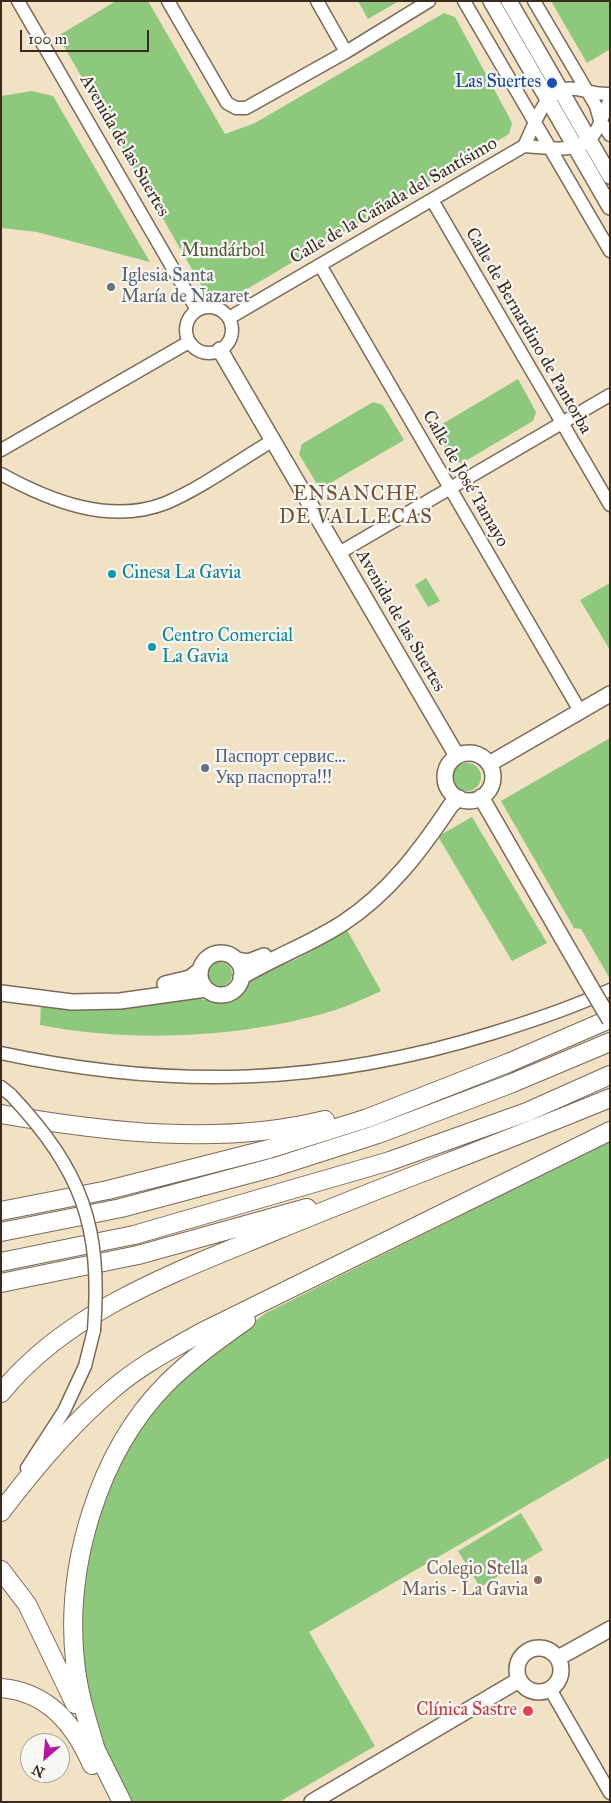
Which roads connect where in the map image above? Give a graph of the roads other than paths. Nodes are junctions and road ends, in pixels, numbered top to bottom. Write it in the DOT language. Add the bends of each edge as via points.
graph roads {
  1 [pos="18,1"];
  2 [pos="168,1"];
  3 [pos="317,1"];
  4 [pos="429,1"];
  5 [pos="464,1"];
  6 [pos="491,1"];
  7 [pos="509,1"];
  8 [pos="534,1"];
  9 [pos="346,52"];
  10 [pos="562,91"];
  11 [pos="586,93"];
  12 [pos="610,94"];
  13 [pos="610,100"];
  14 [pos="548,101"];
  15 [pos="600,120"];
  16 [pos="535,122"];
  17 [pos="610,135"];
  18 [pos="589,138"];
  19 [pos="524,146"];
  20 [pos="575,147"];
  21 [pos="552,148"];
  22 [pos="610,176"];
  23 [pos="432,200"];
  24 [pos="610,207"];
  25 [pos="610,251"];
  26 [pos="320,265"];
  27 [pos="197,310"];
  28 [pos="229,318"];
  29 [pos="189,342"];
  30 [pos="220,350"];
  31 [pos="610,395"];
  32 [pos="562,423"];
  33 [pos="272,441"];
  34 [pos="1,450"];
  35 [pos="1,474"];
  36 [pos="450,488"];
  37 [pos="610,505"];
  38 [pos="339,553"];
  39 [pos="610,694"];
  40 [pos="580,711"];
  41 [pos="457,756"];
  42 [pos="489,764"];
  43 [pos="454,794"];
  44 [pos="481,798"];
  45 [pos="236,960"];
  46 [pos="200,970"];
  47 [pos="241,976"];
  48 [pos="1,984"];
  49 [pos="206,989"];
  50 [pos="610,990"];
  51 [pos="1,993"];
  52 [pos="610,1020"];
  53 [pos="610,1042"];
  54 [pos="1,1053"];
  55 [pos="610,1075"];
  56 [pos="470,1078"];
  57 [pos="6,1091"];
  58 [pos="610,1098"];
  59 [pos="1,1114"];
  60 [pos="610,1132"];
  61 [pos="375,1190"];
  62 [pos="1,1211"];
  63 [pos="1,1232"];
  64 [pos="1,1262"];
  65 [pos="336,1267"];
  66 [pos="1,1283"];
  67 [pos="1,1393"];
  68 [pos="1,1512"];
  69 [pos="1,1570"];
  70 [pos="610,1629"];
  71 [pos="558,1658"];
  72 [pos="520,1680"];
  73 [pos="1,1688"];
  74 [pos="550,1689"];
  75 [pos="98,1757"];
  76 [pos="610,1793"];
  77 [pos="315,1801"];
  78 [pos="108,1802"];
  79 [pos="122,1802"];
  1 -- 27 [label="street, Avenida de las Suertes"];
  2 -- 9 [label="street" via="220,92 227,103 236,108 258,103"];
  3 -- 9 [label="street"];
  4 -- 9 [label="street"];
  5 -- 16 [label="street"];
  6 -- 14 [label="main road"];
  7 -- 10 [label="main road"];
  8 -- 11 [label="street"];
  10 -- 11 [label="street" via="575,88"];
  10 -- 14 [label="street, Calle de la Cañada del Santísimo"];
  10 -- 18 [label="main road"];
  11 -- 12 [label="street"];
  11 -- 15 [label="street" via="596,106"];
  13 -- 15 [label="street"];
  14 -- 16 [label="street, Calle de la Cañada del Santísimo" via="538,112"];
  14 -- 20 [label="main road"];
  15 -- 17 [label="street"];
  15 -- 18 [label="street" via="597,130"];
  16 -- 19 [label="street, Calle de la Cañada del Santísimo"];
  16 -- 21 [label="street" via="540,135"];
  18 -- 20 [label="street"];
  18 -- 22 [label="main road"];
  19 -- 21 [label="street, Calle de la Cañada del Santísimo"];
  19 -- 23 [label="street, Calle de la Cañada del Santísimo"];
  20 -- 21 [label="street, Calle de la Cañada del Santísimo"];
  20 -- 24 [label="main road"];
  21 -- 25 [label="street"];
  23 -- 26 [label="street, Calle de la Cañada del Santísimo"];
  23 -- 32 [label="street, Calle de Bernardino de Pantorba"];
  26 -- 28 [label="street, Calle de la Cañada del Santísimo"];
  26 -- 36 [label="street, Calle de José Tamayo"];
  27 -- 28 [label="street" via="214,308"];
  27 -- 29 [label="street" via="186,324"];
  28 -- 30 [label="street" via="232,335"];
  29 -- 30 [label="street" via="202,352"];
  29 -- 34 [label="street"];
  30 -- 33 [label="main road, Avenida de las Suertes"];
  31 -- 32 [label="street"];
  32 -- 36 [label="street"];
  32 -- 37 [label="street, Calle de Bernardino de Pantorba"];
  33 -- 35 [label="street" via="189,491 167,502 141,509 84,508 50,498"];
  33 -- 38 [label="main road, Avenida de las Suertes"];
  36 -- 38 [label="street"];
  36 -- 40 [label="street, Calle de José Tamayo"];
  38 -- 41 [label="main road, Avenida de las Suertes"];
  39 -- 40 [label="main road"];
  40 -- 42 [label="main road"];
  41 -- 42 [label="main road" via="475,753"];
  41 -- 43 [label="main road" via="451,761 446,774"];
  42 -- 44 [label="main road" via="493,773 492,783"];
  43 -- 44 [label="main road" via="466,800"];
  43 -- 45 [label="main road" via="408,854 349,908 299,940 267,955 248,962"];
  43 -- 47 [label="main road" via="451,805 412,859 381,894 344,922"];
  44 -- 52 [label="main road, bridge"];
  45 -- 46 [label="main road" via="224,953 214,954 205,960"];
  45 -- 47 [label="main road"];
  46 -- 48 [label="main road" via="180,981 114,991 73,992"];
  46 -- 49 [label="main road"];
  47 -- 49 [label="main road" via="236,988 224,995"];
  49 -- 51 [label="main road" via="140,999 72,1002"];
  50 -- 54 [label="street" via="523,1024 440,1050 315,1072 235,1078 164,1077 96,1070"];
  52 -- 56 [label="highway"];
  53 -- 63 [label="highway" via="378,1134 276,1167 121,1208"];
  55 -- 64 [label="highway" via="527,1112 390,1161 134,1235"];
  56 -- 59 [label="highway" via="439,1083 365,1110 297,1127 232,1133 80,1126"];
  56 -- 62 [label="highway" via="368,1118 269,1149 108,1190"];
  57 -- 68 [label="street, bridge" via="39,1125 76,1184 92,1236 97,1289 94,1330 84,1366 64,1411"];
  58 -- 61 [label="highway"];
  60 -- 65 [label="highway"];
  61 -- 66 [label="highway" via="138,1255"];
  61 -- 67 [label="highway" via="232,1249 99,1310 34,1357"];
  65 -- 68 [label="highway" via="202,1332 115,1387 34,1468"];
  65 -- 75 [label="highway" via="254,1314 206,1349 166,1385 136,1421 112,1463 94,1502 84,1538 73,1618 80,1690"];
  69 -- 75 [label="highway" via="27,1604 66,1682"];
  70 -- 71 [label="main road"];
  71 -- 72 [label="main road" via="539,1647 525,1652 517,1665"];
  71 -- 74 [label="main road" via="561,1673"];
  72 -- 74 [label="main road" via="536,1692"];
  72 -- 77 [label="main road"];
  73 -- 78 [label="highway" via="18,1689 42,1699 63,1715 77,1735"];
  74 -- 76 [label="street"];
  75 -- 79 [label="highway"];
}
